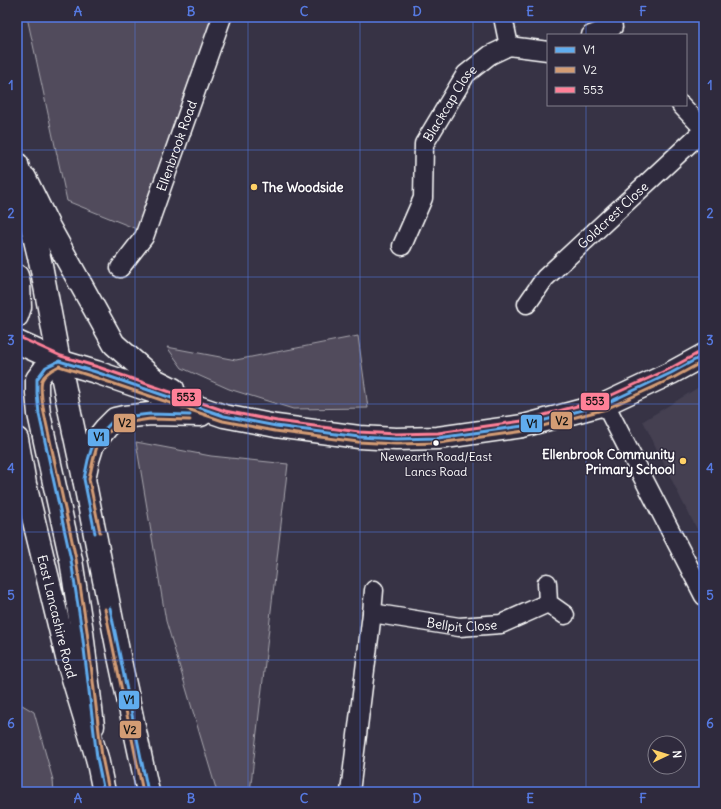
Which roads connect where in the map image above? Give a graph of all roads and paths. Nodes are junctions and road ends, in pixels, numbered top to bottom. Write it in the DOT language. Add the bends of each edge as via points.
graph roads {
  1 [pos="222,17"];
  2 [pos="503,17"];
  3 [pos="615,26"];
  4 [pos="594,34"];
  5 [pos="509,46"];
  6 [pos="547,51"];
  7 [pos="682,106"];
  8 [pos="704,130"];
  9 [pos="17,163"];
  10 [pos="402,246"];
  11 [pos="120,268"];
  12 [pos="17,276"];
  13 [pos="527,304"];
  14 [pos="17,316"];
  15 [pos="17,342"];
  16 [pos="704,355"];
  17 [pos="59,361"];
  18 [pos="605,404"];
  19 [pos="224,416"];
  20 [pos="17,439"];
  21 [pos="21,476"];
  22 [pos="84,478"];
  23 [pos="547,583"];
  24 [pos="374,590"];
  25 [pos="704,596"];
  26 [pos="548,603"];
  27 [pos="372,613"];
  28 [pos="565,615"];
  29 [pos="97,758"];
  30 [pos="104,792"];
  31 [pos="148,792"];
  32 [pos="350,792"];
  1 -- 11 [label="street, Ellenbrook Road" via="144,237"];
  2 -- 5 [label="street"];
  3 -- 4 [label="street"];
  5 -- 6 [label="street"];
  5 -- 10 [label="street, Blackcap Close" via="490,55 466,74 424,144 423,198"];
  7 -- 8 [label="street"];
  8 -- 13 [label="street, Goldcrest Close" via="545,278"];
  9 -- 17 [label="main road" via="41,265"];
  9 -- 19 [label="main road" via="49,227 114,344 155,380"];
  12 -- 14 [label="main road" via="20,307"];
  15 -- 17 [label="main road"];
  16 -- 18 [label="main road"];
  17 -- 19 [label="main road"];
  17 -- 22 [label="main road"];
  17 -- 29 [label="main road" via="46,367 37,379 37,393 71,560"];
  18 -- 19 [label="main road" via="523,426 438,438 352,436"];
  18 -- 25 [label="street"];
  19 -- 22 [label="main road" via="150,414 115,419 93,444"];
  20 -- 21 [label="main road, East Lancashire Road"];
  21 -- 29 [label="main road, East Lancashire Road" via="68,662"];
  22 -- 31 [label="main road"];
  23 -- 26 [label="street"];
  24 -- 27 [label="street"];
  26 -- 27 [label="street, Bellpit Close" via="501,624 459,626"];
  26 -- 28 [label="street"];
  27 -- 32 [label="street"];
  29 -- 30 [label="main road, East Lancashire Road"];
}
